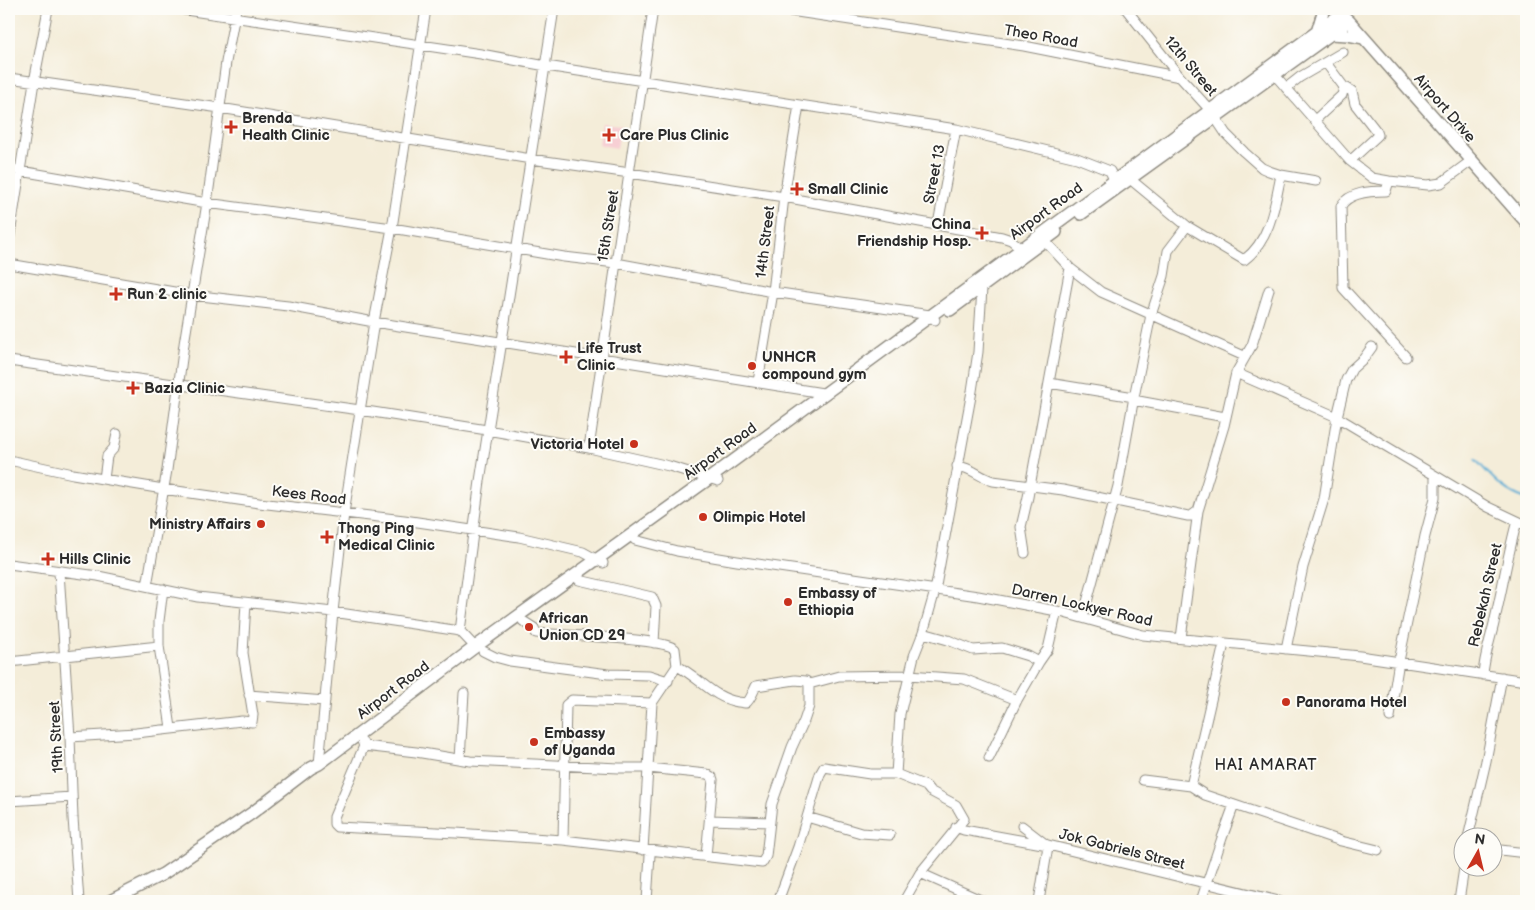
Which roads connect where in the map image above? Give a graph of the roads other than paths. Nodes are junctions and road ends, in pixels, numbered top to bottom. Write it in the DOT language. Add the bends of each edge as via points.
graph roads {
  1 [pos="48,9"];
  2 [pos="179,9"];
  3 [pos="426,9"];
  4 [pos="554,9"];
  5 [pos="653,9"];
  6 [pos="778,9"];
  7 [pos="1126,9"];
  8 [pos="1324,9"];
  9 [pos="804,10"];
  10 [pos="235,12"];
  11 [pos="1342,15"];
  12 [pos="1317,32"];
  13 [pos="1330,34"];
  14 [pos="1364,38"];
  15 [pos="420,46"];
  16 [pos="1343,52"];
  17 [pos="1326,63"];
  18 [pos="546,66"];
  19 [pos="1274,74"];
  20 [pos="1180,76"];
  21 [pos="9,78"];
  22 [pos="643,81"];
  23 [pos="34,82"];
  24 [pos="1344,87"];
  25 [pos="1286,88"];
  26 [pos="799,105"];
  27 [pos="220,108"];
  28 [pos="1213,114"];
  29 [pos="1315,120"];
  30 [pos="956,129"];
  31 [pos="406,139"];
  32 [pos="531,159"];
  33 [pos="1350,161"];
  34 [pos="1471,161"];
  35 [pos="9,169"];
  36 [pos="21,171"];
  37 [pos="630,173"];
  38 [pos="1281,175"];
  39 [pos="1130,179"];
  40 [pos="1114,180"];
  41 [pos="1316,181"];
  42 [pos="1388,182"];
  43 [pos="784,197"];
  44 [pos="207,203"];
  45 [pos="1526,222"];
  46 [pos="938,224"];
  47 [pos="1187,226"];
  48 [pos="392,228"];
  49 [pos="1044,240"];
  50 [pos="9,241"];
  51 [pos="1021,248"];
  52 [pos="516,249"];
  53 [pos="616,263"];
  54 [pos="9,264"];
  55 [pos="1070,268"];
  56 [pos="982,288"];
  57 [pos="1269,290"];
  58 [pos="773,292"];
  59 [pos="192,295"];
  60 [pos="1151,315"];
  61 [pos="933,317"];
  62 [pos="374,322"];
  63 [pos="501,342"];
  64 [pos="1372,347"];
  65 [pos="1244,356"];
  66 [pos="601,357"];
  67 [pos="1406,357"];
  68 [pos="9,361"];
  69 [pos="1236,373"];
  70 [pos="758,382"];
  71 [pos="1049,383"];
  72 [pos="179,386"];
  73 [pos="824,393"];
  74 [pos="1134,398"];
  75 [pos="360,410"];
  76 [pos="1337,417"];
  77 [pos="1225,418"];
  78 [pos="488,430"];
  79 [pos="117,434"];
  80 [pos="589,448"];
  81 [pos="9,460"];
  82 [pos="957,466"];
  83 [pos="1435,476"];
  84 [pos="104,479"];
  85 [pos="714,479"];
  86 [pos="1030,486"];
  87 [pos="163,489"];
  88 [pos="1115,500"];
  89 [pos="1198,511"];
  90 [pos="344,513"];
  91 [pos="1517,521"];
  92 [pos="1526,525"];
  93 [pos="472,530"];
  94 [pos="635,540"];
  95 [pos="1024,553"];
  96 [pos="600,561"];
  97 [pos="9,564"];
  98 [pos="60,572"];
  99 [pos="579,580"];
  100 [pos="147,586"];
  101 [pos="163,589"];
  102 [pos="935,591"];
  103 [pos="246,603"];
  104 [pos="1056,611"];
  105 [pos="333,612"];
  106 [pos="1083,617"];
  107 [pos="523,621"];
  108 [pos="460,631"];
  109 [pos="923,633"];
  110 [pos="1181,638"];
  111 [pos="654,643"];
  112 [pos="1224,644"];
  113 [pos="159,646"];
  114 [pos="479,649"];
  115 [pos="1286,649"];
  116 [pos="64,655"];
  117 [pos="1399,661"];
  118 [pos="9,662"];
  119 [pos="1039,662"];
  120 [pos="677,666"];
  121 [pos="909,674"];
  122 [pos="1483,675"];
  123 [pos="1502,677"];
  124 [pos="668,681"];
  125 [pos="1526,681"];
  126 [pos="810,684"];
  127 [pos="464,692"];
  128 [pos="249,695"];
  129 [pos="1017,700"];
  130 [pos="325,701"];
  131 [pos="652,703"];
  132 [pos="1390,717"];
  133 [pos="171,728"];
  134 [pos="70,737"];
  135 [pos="363,744"];
  136 [pos="989,758"];
  137 [pos="460,759"];
  138 [pos="319,764"];
  139 [pos="564,764"];
  140 [pos="648,768"];
  141 [pos="896,774"];
  142 [pos="1143,780"];
  143 [pos="1191,786"];
  144 [pos="72,796"];
  145 [pos="9,801"];
  146 [pos="1234,805"];
  147 [pos="807,817"];
  148 [pos="710,820"];
  149 [pos="770,822"];
  150 [pos="1022,826"];
  151 [pos="956,827"];
  152 [pos="1470,828"];
  153 [pos="230,832"];
  154 [pos="890,835"];
  155 [pos="563,840"];
  156 [pos="1378,850"];
  157 [pos="1502,850"];
  158 [pos="647,852"];
  159 [pos="1526,853"];
  160 [pos="706,856"];
  161 [pos="920,873"];
  162 [pos="1462,878"];
  163 [pos="1208,885"];
  164 [pos="79,901"];
  165 [pos="110,901"];
  166 [pos="126,901"];
  167 [pos="647,901"];
  168 [pos="778,901"];
  169 [pos="904,901"];
  170 [pos="983,901"];
  171 [pos="1039,901"];
  172 [pos="1202,901"];
  173 [pos="1279,901"];
  174 [pos="1459,901"];
  1 -- 23 [label="street"];
  2 -- 10 [label="street"];
  3 -- 15 [label="street"];
  4 -- 18 [label="street"];
  5 -- 22 [label="street, 15th Street"];
  6 -- 9 [label="street, Theo Road"];
  7 -- 20 [label="street, 12th Street"];
  8 -- 12 [label="main road"];
  9 -- 20 [label="street, Theo Road" via="1024,46"];
  10 -- 15 [label="street"];
  10 -- 27 [label="street"];
  11 -- 12 [label="main road, Airport Road"];
  11 -- 13 [label="main road, Airport Road"];
  11 -- 14 [label="main road, Airport Drive"];
  12 -- 28 [label="main road, Airport Road"];
  13 -- 14 [label="main road"];
  13 -- 19 [label="main road, Airport Road"];
  14 -- 34 [label="main road, Airport Drive"];
  15 -- 18 [label="street"];
  15 -- 31 [label="street"];
  16 -- 17 [label="street"];
  17 -- 24 [label="street"];
  17 -- 25 [label="street"];
  18 -- 22 [label="street"];
  18 -- 32 [label="street"];
  19 -- 25 [label="street"];
  19 -- 28 [label="main road, Airport Road"];
  20 -- 28 [label="street, 12th Street"];
  21 -- 23 [label="street"];
  22 -- 26 [label="street"];
  22 -- 37 [label="street, 15th Street"];
  23 -- 27 [label="street"];
  23 -- 36 [label="street"];
  24 -- 29 [label="street" via="1342,95"];
  24 -- 33 [label="street" via="1352,92 1355,104 1378,135"];
  25 -- 29 [label="street"];
  26 -- 30 [label="street"];
  26 -- 43 [label="street, 14th Street"];
  27 -- 31 [label="street"];
  27 -- 44 [label="street"];
  28 -- 38 [label="street, 12th Street" via="1226,134 1244,152 1262,168"];
  28 -- 39 [label="main road, Airport Road"];
  28 -- 40 [label="main road, Airport Road"];
  29 -- 33 [label="street"];
  30 -- 40 [label="street" via="1077,158 1110,171"];
  30 -- 46 [label="street, Street 13"];
  31 -- 32 [label="street"];
  31 -- 48 [label="street"];
  32 -- 37 [label="street"];
  32 -- 52 [label="street"];
  33 -- 42 [label="street" via="1372,178"];
  34 -- 42 [label="street" via="1441,183"];
  34 -- 45 [label="main road, Airport Drive"];
  35 -- 36 [label="street"];
  36 -- 44 [label="street"];
  36 -- 50 [label="street"];
  37 -- 43 [label="street"];
  37 -- 53 [label="street, 15th Street"];
  38 -- 41 [label="street, 12th Street"];
  38 -- 47 [label="street" via="1264,236 1246,260"];
  39 -- 47 [label="street"];
  39 -- 49 [label="main road, Airport Road"];
  40 -- 51 [label="main road, Airport Road"];
  42 -- 67 [label="street" via="1386,191 1358,194 1341,206 1343,288"];
  43 -- 46 [label="street"];
  43 -- 58 [label="street, 14th Street"];
  44 -- 48 [label="street"];
  44 -- 59 [label="street"];
  46 -- 51 [label="street" via="1002,237"];
  47 -- 60 [label="street" via="1168,251 1164,276"];
  48 -- 52 [label="street"];
  48 -- 62 [label="street"];
  49 -- 55 [label="street"];
  49 -- 56 [label="main road, Airport Road"];
  51 -- 61 [label="main road, Airport Road"];
  52 -- 53 [label="street"];
  52 -- 63 [label="street"];
  53 -- 58 [label="street"];
  53 -- 66 [label="street, 15th Street"];
  54 -- 59 [label="street"];
  55 -- 60 [label="street" via="1101,292"];
  55 -- 71 [label="street"];
  56 -- 61 [label="main road, Airport Road"];
  56 -- 82 [label="street" via="978,352"];
  57 -- 65 [label="street" via="1252,345"];
  58 -- 61 [label="street"];
  58 -- 70 [label="street, 14th Street"];
  59 -- 62 [label="street" via="288,306"];
  59 -- 72 [label="street"];
  60 -- 65 [label="street"];
  60 -- 74 [label="street"];
  61 -- 73 [label="main road, Airport Road"];
  61 -- 85 [label="main road, Airport Road"];
  62 -- 63 [label="street"];
  62 -- 75 [label="street"];
  63 -- 66 [label="street"];
  63 -- 78 [label="street"];
  64 -- 76 [label="street" via="1349,374"];
  65 -- 69 [label="street"];
  66 -- 70 [label="street"];
  66 -- 80 [label="street, 15th Street"];
  68 -- 72 [label="street"];
  69 -- 76 [label="street"];
  69 -- 77 [label="street"];
  70 -- 73 [label="street"];
  71 -- 74 [label="street"];
  71 -- 86 [label="street"];
  72 -- 75 [label="street"];
  72 -- 87 [label="street"];
  73 -- 85 [label="main road, Airport Road"];
  74 -- 77 [label="street"];
  74 -- 88 [label="street"];
  75 -- 78 [label="street"];
  75 -- 90 [label="street"];
  76 -- 83 [label="street"];
  76 -- 115 [label="street" via="1324,500 1303,568"];
  77 -- 89 [label="street"];
  78 -- 80 [label="street"];
  78 -- 93 [label="street"];
  79 -- 84 [label="street" via="114,448 108,456"];
  80 -- 85 [label="street"];
  81 -- 84 [label="street, Kees Road"];
  82 -- 86 [label="street" via="974,470 993,481"];
  82 -- 102 [label="street"];
  83 -- 91 [label="street"];
  83 -- 117 [label="street" via="1435,498"];
  84 -- 87 [label="street, Kees Road"];
  85 -- 94 [label="main road, Airport Road"];
  85 -- 96 [label="main road, Airport Road"];
  86 -- 88 [label="street"];
  86 -- 95 [label="street" via="1021,527"];
  87 -- 90 [label="street, Kees Road"];
  87 -- 100 [label="street"];
  88 -- 89 [label="street" via="1191,516"];
  88 -- 106 [label="street"];
  89 -- 110 [label="street"];
  90 -- 93 [label="street, Kees Road"];
  90 -- 105 [label="street"];
  91 -- 92 [label="street"];
  91 -- 122 [label="street, Rebekah Street"];
  93 -- 96 [label="street, Kees Road" via="576,550"];
  93 -- 108 [label="street"];
  94 -- 96 [label="main road, Airport Road"];
  94 -- 102 [label="street, Darren Lockyer Road" via="737,562"];
  96 -- 99 [label="main road, Airport Road"];
  96 -- 114 [label="main road, Airport Road"];
  97 -- 98 [label="street"];
  98 -- 100 [label="street"];
  98 -- 116 [label="street, 19th Street"];
  99 -- 107 [label="main road, Airport Road"];
  99 -- 111 [label="street" via="652,597 656,606"];
  100 -- 101 [label="street"];
  101 -- 103 [label="street"];
  101 -- 113 [label="street"];
  102 -- 104 [label="street, Darren Lockyer Road"];
  102 -- 109 [label="street"];
  103 -- 105 [label="street"];
  103 -- 128 [label="street" via="243,653"];
  104 -- 106 [label="street, Darren Lockyer Road"];
  104 -- 119 [label="street" via="1048,649"];
  105 -- 108 [label="street"];
  105 -- 130 [label="street"];
  106 -- 112 [label="street, Darren Lockyer Road" via="1143,635"];
  107 -- 111 [label="street" via="536,633"];
  107 -- 114 [label="main road, Airport Road"];
  108 -- 114 [label="street"];
  109 -- 119 [label="street" via="973,650 1002,648"];
  109 -- 121 [label="street"];
  111 -- 120 [label="street" via="672,646"];
  112 -- 115 [label="street, Darren Lockyer Road"];
  112 -- 143 [label="street"];
  113 -- 116 [label="street"];
  113 -- 133 [label="street"];
  114 -- 124 [label="street" via="510,661 608,674 649,675"];
  114 -- 135 [label="main road, Airport Road"];
  114 -- 138 [label="main road, Airport Road"];
  115 -- 117 [label="street, Darren Lockyer Road"];
  116 -- 118 [label="street"];
  116 -- 134 [label="street, 19th Street"];
  117 -- 122 [label="street, Darren Lockyer Road"];
  117 -- 132 [label="street"];
  119 -- 129 [label="street"];
  120 -- 124 [label="street"];
  120 -- 126 [label="street" via="715,694 745,703 756,686 795,680"];
  121 -- 126 [label="street" via="839,676"];
  121 -- 129 [label="street" via="964,679"];
  121 -- 141 [label="street" via="900,714"];
  122 -- 123 [label="street, Darren Lockyer Road"];
  123 -- 125 [label="street, Darren Lockyer Road"];
  123 -- 152 [label="street"];
  124 -- 131 [label="street"];
  126 -- 149 [label="street" via="808,710 775,796"];
  127 -- 137 [label="street"];
  128 -- 130 [label="street"];
  128 -- 133 [label="street" via="252,722"];
  129 -- 136 [label="street"];
  130 -- 138 [label="street"];
  131 -- 139 [label="street" via="568,702"];
  131 -- 140 [label="street"];
  133 -- 134 [label="street"];
  134 -- 144 [label="street, 19th Street"];
  135 -- 137 [label="street"];
  135 -- 153 [label="main road, Airport Road"];
  135 -- 155 [label="street" via="334,817 337,828"];
  137 -- 139 [label="street"];
  138 -- 153 [label="main road, Airport Road"];
  139 -- 140 [label="street"];
  139 -- 155 [label="street"];
  140 -- 148 [label="street" via="710,776 713,780"];
  140 -- 158 [label="street"];
  141 -- 147 [label="street" via="870,774 824,767"];
  141 -- 151 [label="street" via="926,786 956,805 964,819"];
  142 -- 143 [label="street"];
  143 -- 146 [label="street" via="1205,796"];
  144 -- 145 [label="street"];
  144 -- 164 [label="street, 19th Street"];
  146 -- 156 [label="street"];
  146 -- 163 [label="street"];
  147 -- 154 [label="street" via="861,833"];
  147 -- 168 [label="street"];
  148 -- 149 [label="street"];
  148 -- 160 [label="street"];
  149 -- 160 [label="street" via="766,856 762,863"];
  150 -- 171 [label="street" via="1048,846"];
  151 -- 161 [label="street"];
  151 -- 163 [label="street, Jok Gabriels Street" via="1048,845"];
  153 -- 165 [label="main road, Airport Road" via="163,874"];
  153 -- 166 [label="main road, Airport Road" via="166,880"];
  155 -- 158 [label="street"];
  157 -- 159 [label="street"];
  158 -- 160 [label="street"];
  158 -- 167 [label="street"];
  161 -- 169 [label="street"];
  161 -- 170 [label="street"];
  162 -- 174 [label="street"];
  163 -- 172 [label="street"];
  163 -- 173 [label="street, Jok Gabriels Street"];
}
